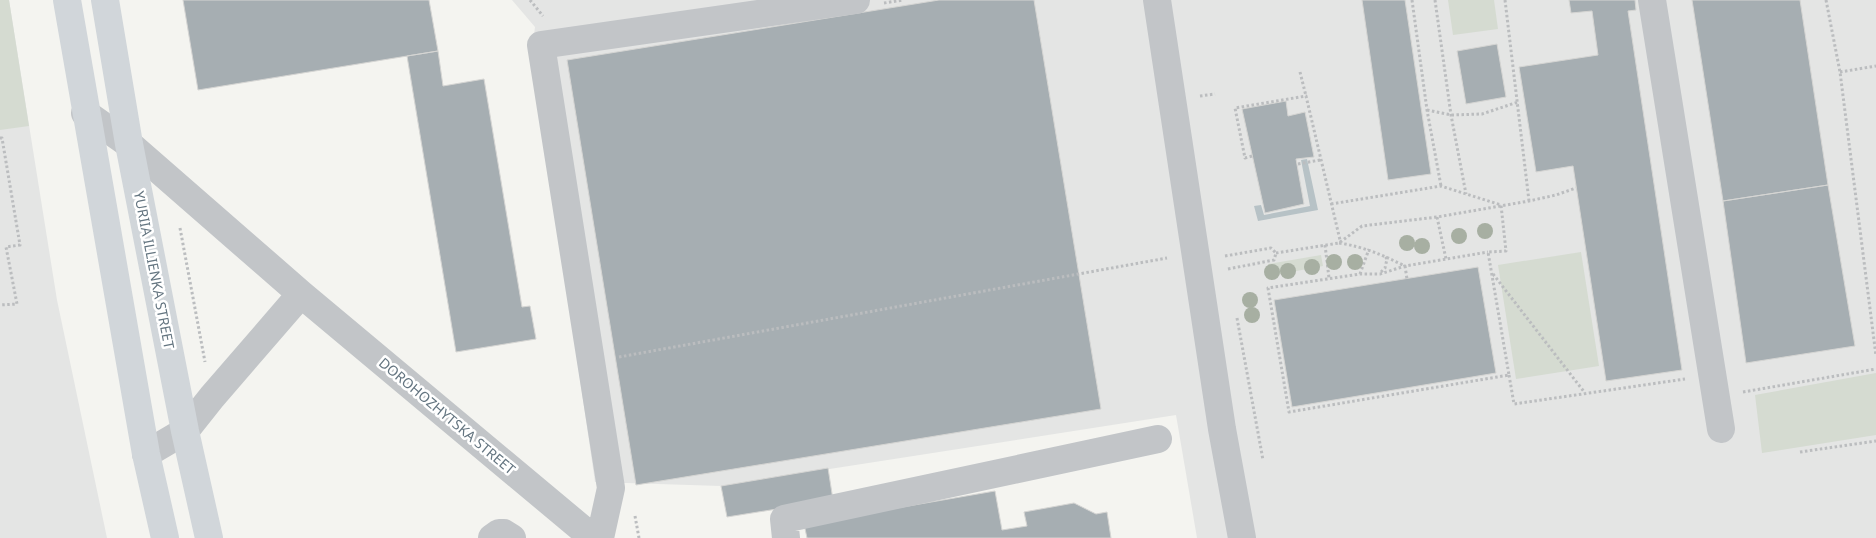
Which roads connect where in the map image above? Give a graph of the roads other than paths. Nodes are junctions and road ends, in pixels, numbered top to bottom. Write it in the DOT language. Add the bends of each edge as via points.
graph roads {
  1 [pos="67,0"];
  2 [pos="105,0"];
  3 [pos="856,0"];
  4 [pos="1157,0"];
  5 [pos="1652,0"];
  6 [pos="85,113"];
  7 [pos="129,144"];
  8 [pos="301,294"];
  9 [pos="1720,429"];
  10 [pos="185,431"];
  11 [pos="1158,439"];
  12 [pos="146,454"];
  13 [pos="165,538"];
  14 [pos="209,538"];
  15 [pos="492,538"];
  16 [pos="512,538"];
  17 [pos="594,538"];
  18 [pos="600,538"];
  19 [pos="786,538"];
  20 [pos="1242,538"];
  1 -- 6 [label="main road"];
  2 -- 7 [label="main road, YURIIA ILLIENKA STREET"];
  3 -- 18 [label="street" via="541,45 611,488"];
  4 -- 20 [label="street" via="1222,429"];
  5 -- 9 [label="street"];
  6 -- 7 [label="street, DOROHOZHYTSKA STREET"];
  6 -- 12 [label="main road"];
  7 -- 8 [label="street, DOROHOZHYTSKA STREET"];
  7 -- 10 [label="main road, YURIIA ILLIENKA STREET"];
  8 -- 10 [label="street"];
  8 -- 17 [label="street, DOROHOZHYTSKA STREET"];
  10 -- 12 [label="street"];
  10 -- 14 [label="main road, YURIIA ILLIENKA STREET"];
  11 -- 19 [label="street" via="784,518"];
  12 -- 13 [label="main road"];
  15 -- 16 [label="street" via="504,533"];
}
